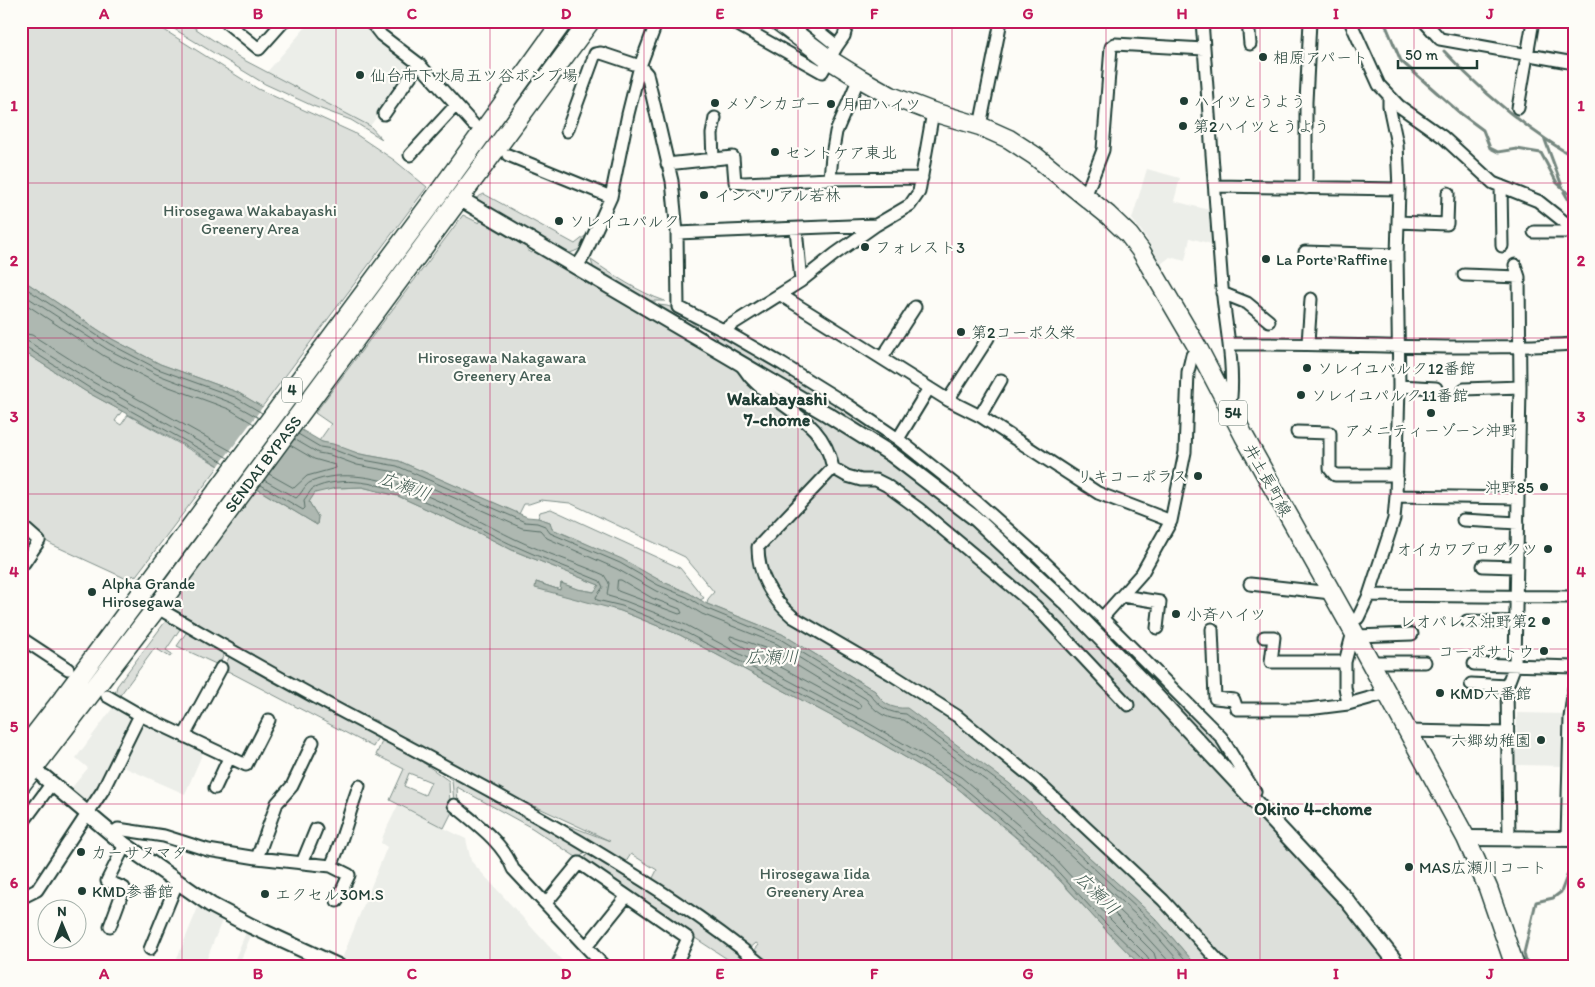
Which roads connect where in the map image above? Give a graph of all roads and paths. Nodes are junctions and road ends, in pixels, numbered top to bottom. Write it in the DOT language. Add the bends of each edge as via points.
graph roads {
  1 [pos="230,21"];
  2 [pos="284,21"];
  3 [pos="564,21"];
  4 [pos="590,21"];
  5 [pos="657,21"];
  6 [pos="731,21"];
  7 [pos="778,21"];
  8 [pos="806,21"];
  9 [pos="848,21"];
  10 [pos="1001,21"];
  11 [pos="1202,21"];
  12 [pos="1248,21"];
  13 [pos="1310,21"];
  14 [pos="1350,21"];
  15 [pos="1424,21"];
  16 [pos="1533,21"];
  17 [pos="375,23"];
  18 [pos="1250,44"];
  19 [pos="1204,49"];
  20 [pos="834,53"];
  21 [pos="1527,55"];
  22 [pos="1574,63"];
  23 [pos="419,64"];
  24 [pos="640,66"];
  25 [pos="859,78"];
  26 [pos="1389,95"];
  27 [pos="456,105"];
  28 [pos="1518,108"];
  29 [pos="933,112"];
  30 [pos="384,114"];
  31 [pos="715,118"];
  32 [pos="473,124"];
  33 [pos="980,126"];
  34 [pos="567,131"];
  35 [pos="410,155"];
  36 [pos="508,155"];
  37 [pos="713,160"];
  38 [pos="667,164"];
  39 [pos="922,178"];
  40 [pos="830,179"];
  41 [pos="1214,186"];
  42 [pos="1501,186"];
  43 [pos="1306,188"];
  44 [pos="1399,189"];
  45 [pos="1448,193"];
  46 [pos="611,197"];
  47 [pos="1085,197"];
  48 [pos="456,202"];
  49 [pos="1398,222"];
  50 [pos="876,225"];
  51 [pos="796,229"];
  52 [pos="1534,232"];
  53 [pos="1573,232"];
  54 [pos="677,233"];
  55 [pos="1502,246"];
  56 [pos="1305,252"];
  57 [pos="1397,254"];
  58 [pos="1515,264"];
  59 [pos="576,268"];
  60 [pos="1464,275"];
  61 [pos="1519,277"];
  62 [pos="801,281"];
  63 [pos="782,293"];
  64 [pos="1222,293"];
  65 [pos="1311,299"];
  66 [pos="915,307"];
  67 [pos="1269,321"];
  68 [pos="723,330"];
  69 [pos="988,338"];
  70 [pos="1308,343"];
  71 [pos="1230,344"];
  72 [pos="1574,344"];
  73 [pos="1399,346"];
  74 [pos="1520,348"];
  75 [pos="1199,350"];
  76 [pos="882,358"];
  77 [pos="740,363"];
  78 [pos="1001,380"];
  79 [pos="1399,386"];
  80 [pos="1520,387"];
  81 [pos="929,388"];
  82 [pos="1436,388"];
  83 [pos="1464,389"];
  84 [pos="948,400"];
  85 [pos="1226,400"];
  86 [pos="980,416"];
  87 [pos="1297,432"];
  88 [pos="898,439"];
  89 [pos="833,468"];
  90 [pos="1397,475"];
  91 [pos="1396,496"];
  92 [pos="1518,498"];
  93 [pos="1463,520"];
  94 [pos="1172,521"];
  95 [pos="1518,523"];
  96 [pos="21,525"];
  97 [pos="24,563"];
  98 [pos="1483,566"];
  99 [pos="1516,567"];
  100 [pos="1250,584"];
  101 [pos="1330,592"];
  102 [pos="1369,595"];
  103 [pos="1122,596"];
  104 [pos="1516,596"];
  105 [pos="1574,597"];
  106 [pos="160,602"];
  107 [pos="1102,618"];
  108 [pos="1467,622"];
  109 [pos="1516,622"];
  110 [pos="1157,628"];
  111 [pos="1212,629"];
  112 [pos="1352,630"];
  113 [pos="1412,634"];
  114 [pos="1264,637"];
  115 [pos="21,638"];
  116 [pos="1345,662"];
  117 [pos="1370,662"];
  118 [pos="1425,662"];
  119 [pos="1474,664"];
  120 [pos="1515,665"];
  121 [pos="1574,667"];
  122 [pos="221,668"];
  123 [pos="68,669"];
  124 [pos="1470,684"];
  125 [pos="1507,686"];
  126 [pos="1574,688"];
  127 [pos="1387,693"];
  128 [pos="107,696"];
  129 [pos="1348,704"];
  130 [pos="1128,705"];
  131 [pos="140,715"];
  132 [pos="1572,718"];
  133 [pos="269,720"];
  134 [pos="1408,731"];
  135 [pos="1507,733"];
  136 [pos="184,736"];
  137 [pos="313,742"];
  138 [pos="21,753"];
  139 [pos="229,758"];
  140 [pos="48,780"];
  141 [pos="21,784"];
  142 [pos="359,786"];
  143 [pos="215,788"];
  144 [pos="1250,799"];
  145 [pos="454,804"];
  146 [pos="87,813"];
  147 [pos="21,825"];
  148 [pos="316,829"];
  149 [pos="111,834"];
  150 [pos="1466,838"];
  151 [pos="1509,838"];
  152 [pos="1570,839"];
  153 [pos="125,844"];
  154 [pos="257,858"];
  155 [pos="302,863"];
  156 [pos="331,866"];
  157 [pos="178,883"];
  158 [pos="627,896"];
  159 [pos="21,898"];
  160 [pos="338,901"];
  161 [pos="546,903"];
  162 [pos="110,926"];
  163 [pos="586,947"];
  164 [pos="150,949"];
  165 [pos="338,966"];
  166 [pos="604,966"];
  167 [pos="675,966"];
  168 [pos="763,966"];
  169 [pos="1223,966"];
  170 [pos="1399,966"];
  171 [pos="1515,966"];
  1 -- 2 [label="street" via="228,24 259,49"];
  3 -- 138 [label="highway, SENDAI BYPASS / 4"];
  4 -- 48 [label="highway, SENDAI BYPASS / 4"];
  5 -- 24 [label="street"];
  6 -- 20 [label="street" via="822,72"];
  7 -- 20 [label="main road, 井土長町線 / 54"];
  8 -- 20 [label="street"];
  9 -- 20 [label="street"];
  10 -- 33 [label="street"];
  11 -- 19 [label="street"];
  12 -- 18 [label="street"];
  13 -- 43 [label="street"];
  14 -- 26 [label="street" via="1380,85"];
  15 -- 21 [label="street" via="1440,39"];
  16 -- 21 [label="street"];
  17 -- 23 [label="street" via="381,36"];
  19 -- 41 [label="street"];
  19 -- 47 [label="street" via="1115,44 1111,47 1103,150"];
  20 -- 25 [label="main road, 井土長町線 / 54"];
  21 -- 22 [label="street"];
  21 -- 28 [label="street"];
  23 -- 27 [label="street"];
  23 -- 30 [label="street"];
  24 -- 34 [label="street" via="601,53 595,54"];
  24 -- 38 [label="street" via="647,74"];
  24 -- 46 [label="street"];
  25 -- 29 [label="main road, 井土長町線 / 54" via="891,96"];
  25 -- 40 [label="street" via="836,132"];
  26 -- 42 [label="street" via="1399,106 1443,137 1493,183"];
  26 -- 44 [label="street" via="1397,144"];
  27 -- 32 [label="street"];
  27 -- 35 [label="street"];
  29 -- 33 [label="main road, 井土長町線 / 54"];
  29 -- 39 [label="street"];
  31 -- 37 [label="street"];
  33 -- 47 [label="main road, 井土長町線 / 54" via="1009,139"];
  36 -- 46 [label="street"];
  37 -- 38 [label="street"];
  37 -- 40 [label="street" via="733,157 735,182 745,184"];
  38 -- 54 [label="street" via="672,181"];
  39 -- 40 [label="street"];
  39 -- 50 [label="street" via="919,192 910,205"];
  41 -- 43 [label="street"];
  41 -- 64 [label="street"];
  42 -- 53 [label="street" via="1538,201"];
  42 -- 55 [label="street"];
  43 -- 44 [label="street"];
  44 -- 49 [label="street"];
  45 -- 49 [label="street" via="1447,224"];
  46 -- 59 [label="street"];
  47 -- 75 [label="main road, 井土長町線 / 54" via="1129,235 1141,251"];
  48 -- 59 [label="street"];
  48 -- 106 [label="highway, SENDAI BYPASS / 4"];
  49 -- 57 [label="street"];
  50 -- 51 [label="street"];
  50 -- 62 [label="street"];
  51 -- 54 [label="street"];
  51 -- 62 [label="street"];
  52 -- 53 [label="street"];
  54 -- 68 [label="street" via="678,307"];
  56 -- 57 [label="street"];
  57 -- 73 [label="street"];
  58 -- 61 [label="street"];
  59 -- 77 [label="street"];
  60 -- 61 [label="street"];
  61 -- 74 [label="street"];
  62 -- 63 [label="street"];
  63 -- 68 [label="street"];
  63 -- 76 [label="street"];
  64 -- 67 [label="street" via="1247,303"];
  64 -- 71 [label="street"];
  65 -- 70 [label="street"];
  66 -- 76 [label="street"];
  68 -- 88 [label="street" via="813,382"];
  69 -- 84 [label="street"];
  70 -- 71 [label="street"];
  70 -- 73 [label="street"];
  71 -- 85 [label="street" via="1231,397"];
  72 -- 74 [label="street"];
  73 -- 74 [label="street"];
  73 -- 79 [label="street"];
  74 -- 80 [label="street"];
  75 -- 85 [label="main road, 井土長町線 / 54"];
  75 -- 94 [label="street" via="1192,355 1188,372 1185,452"];
  76 -- 81 [label="street"];
  77 -- 89 [label="street" via="753,381 810,424 826,444"];
  77 -- 144 [label="street" via="891,454 976,519 1068,605"];
  78 -- 86 [label="street"];
  79 -- 82 [label="street"];
  79 -- 90 [label="street"];
  80 -- 83 [label="street"];
  80 -- 92 [label="street"];
  81 -- 84 [label="street"];
  81 -- 88 [label="street"];
  84 -- 86 [label="street"];
  85 -- 101 [label="main road, 井土長町線 / 54"];
  86 -- 94 [label="street" via="1098,493"];
  87 -- 90 [label="street" via="1330,433 1330,469 1335,475"];
  88 -- 107 [label="street" via="977,502"];
  89 -- 130 [label="street" via="861,480 876,480 920,509 1034,606"];
  89 -- 169 [label="street" via="758,547 762,573 781,607 957,716 1035,780 1163,900"];
  90 -- 91 [label="street"];
  91 -- 92 [label="street"];
  91 -- 102 [label="street" via="1394,519"];
  92 -- 95 [label="street"];
  93 -- 95 [label="street"];
  94 -- 103 [label="street" via="1142,573"];
  95 -- 99 [label="street"];
  96 -- 97 [label="street" via="38,541"];
  98 -- 99 [label="street"];
  99 -- 104 [label="street"];
  100 -- 101 [label="street"];
  101 -- 112 [label="main road, 井土長町線 / 54"];
  102 -- 104 [label="street"];
  102 -- 112 [label="street"];
  103 -- 107 [label="street"];
  103 -- 110 [label="street" via="1160,602"];
  104 -- 105 [label="street"];
  104 -- 109 [label="street"];
  106 -- 141 [label="highway, SENDAI BYPASS / 4"];
  106 -- 168 [label="street" via="293,684 535,815 668,896"];
  107 -- 144 [label="street" via="1220,737 1255,792"];
  108 -- 109 [label="street"];
  109 -- 120 [label="street"];
  111 -- 129 [label="street" via="1215,698 1234,700 1237,709 1308,709"];
  112 -- 113 [label="street"];
  112 -- 116 [label="street"];
  112 -- 117 [label="main road, 井土長町線 / 54"];
  114 -- 116 [label="street" via="1274,636 1271,662"];
  115 -- 123 [label="street"];
  116 -- 129 [label="street"];
  117 -- 118 [label="street"];
  117 -- 127 [label="main road, 井土長町線 / 54"];
  119 -- 120 [label="street"];
  120 -- 121 [label="street"];
  120 -- 125 [label="street"];
  122 -- 136 [label="street"];
  124 -- 125 [label="street"];
  125 -- 135 [label="street"];
  126 -- 132 [label="street"];
  127 -- 129 [label="street"];
  127 -- 134 [label="main road, 井土長町線 / 54"];
  128 -- 131 [label="street"];
  131 -- 136 [label="street"];
  131 -- 146 [label="street" via="103,790"];
  132 -- 152 [label="street"];
  133 -- 139 [label="street" via="246,765"];
  134 -- 135 [label="street"];
  134 -- 150 [label="main road, 井土長町線 / 54"];
  135 -- 151 [label="street"];
  136 -- 139 [label="street"];
  137 -- 154 [label="street" via="292,786 277,803"];
  139 -- 143 [label="street"];
  140 -- 146 [label="street"];
  140 -- 147 [label="street"];
  142 -- 156 [label="street"];
  144 -- 170 [label="street" via="1344,898"];
  145 -- 161 [label="street" via="508,855 513,868"];
  146 -- 149 [label="street"];
  146 -- 159 [label="street" via="37,890"];
  148 -- 155 [label="street"];
  149 -- 153 [label="street"];
  149 -- 154 [label="street" via="118,829 164,836 208,850"];
  150 -- 151 [label="street"];
  150 -- 171 [label="main road, 井土長町線 / 54" via="1488,888"];
  151 -- 152 [label="street"];
  153 -- 157 [label="street"];
  153 -- 162 [label="street" via="107,881 124,888"];
  154 -- 155 [label="street"];
  155 -- 156 [label="street"];
  156 -- 160 [label="street" via="354,877"];
  157 -- 164 [label="street"];
  157 -- 165 [label="street" via="247,924"];
  158 -- 161 [label="street" via="579,863"];
  158 -- 163 [label="street"];
  158 -- 167 [label="street" via="688,938"];
  161 -- 163 [label="street"];
  163 -- 166 [label="street"];
}
